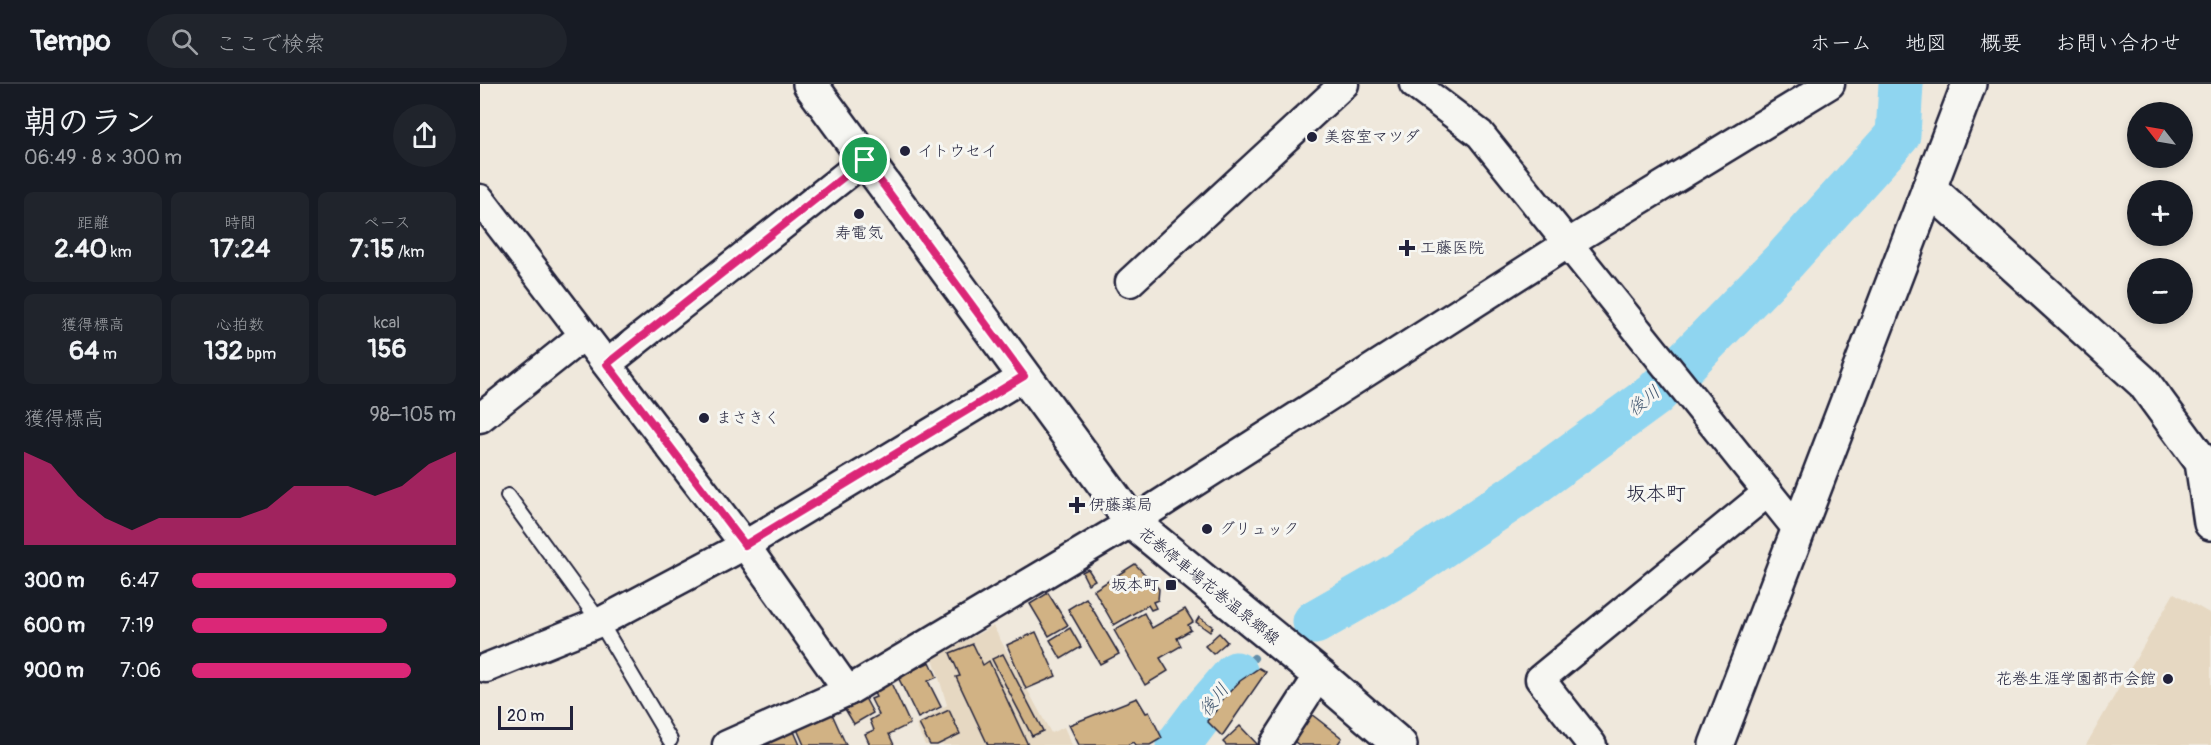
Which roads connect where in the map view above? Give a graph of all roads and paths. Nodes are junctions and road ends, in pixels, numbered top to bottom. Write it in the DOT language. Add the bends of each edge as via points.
graph roads {
  1 [pos="810,84"];
  2 [pos="1344,84"];
  3 [pos="1414,84"];
  4 [pos="1969,84"];
  5 [pos="1820,90"];
  6 [pos="865,160"];
  7 [pos="1929,188"];
  8 [pos="480,199"];
  9 [pos="1567,244"];
  10 [pos="1130,282"];
  11 [pos="584,335"];
  12 [pos="607,364"];
  13 [pos="1024,376"];
  14 [pos="480,418"];
  15 [pos="1768,492"];
  16 [pos="508,496"];
  17 [pos="1132,522"];
  18 [pos="2211,523"];
  19 [pos="1798,530"];
  20 [pos="745,545"];
  21 [pos="600,622"];
  22 [pos="486,668"];
  23 [pos="1319,675"];
  24 [pos="848,691"];
  25 [pos="670,740"];
  26 [pos="727,745"];
  27 [pos="1274,745"];
  28 [pos="1400,745"];
  29 [pos="1592,745"];
  30 [pos="1716,745"];
  1 -- 6 [label="street, 花巻停車場花巻温泉郷線"];
  2 -- 10 [label="street"];
  3 -- 9 [label="street" via="1480,134"];
  4 -- 7 [label="street"];
  5 -- 9 [label="street"];
  6 -- 12 [label="street"];
  6 -- 13 [label="street, 花巻停車場花巻温泉郷線"];
  7 -- 18 [label="street" via="2144,382 2202,462"];
  7 -- 19 [label="street"];
  8 -- 11 [label="street"];
  9 -- 15 [label="street"];
  9 -- 17 [label="street"];
  11 -- 12 [label="street"];
  11 -- 14 [label="street"];
  12 -- 20 [label="street"];
  13 -- 17 [label="street, 花巻停車場花巻温泉郷線"];
  13 -- 20 [label="street"];
  15 -- 19 [label="street"];
  15 -- 29 [label="street" via="1540,679"];
  16 -- 21 [label="lane"];
  17 -- 23 [label="street, 花巻停車場花巻温泉郷線"];
  17 -- 24 [label="street"];
  19 -- 30 [label="street"];
  20 -- 21 [label="street"];
  20 -- 24 [label="street"];
  21 -- 22 [label="street"];
  21 -- 25 [label="lane"];
  23 -- 27 [label="street"];
  23 -- 28 [label="street, 花巻停車場花巻温泉郷線"];
  24 -- 26 [label="street"];
}
